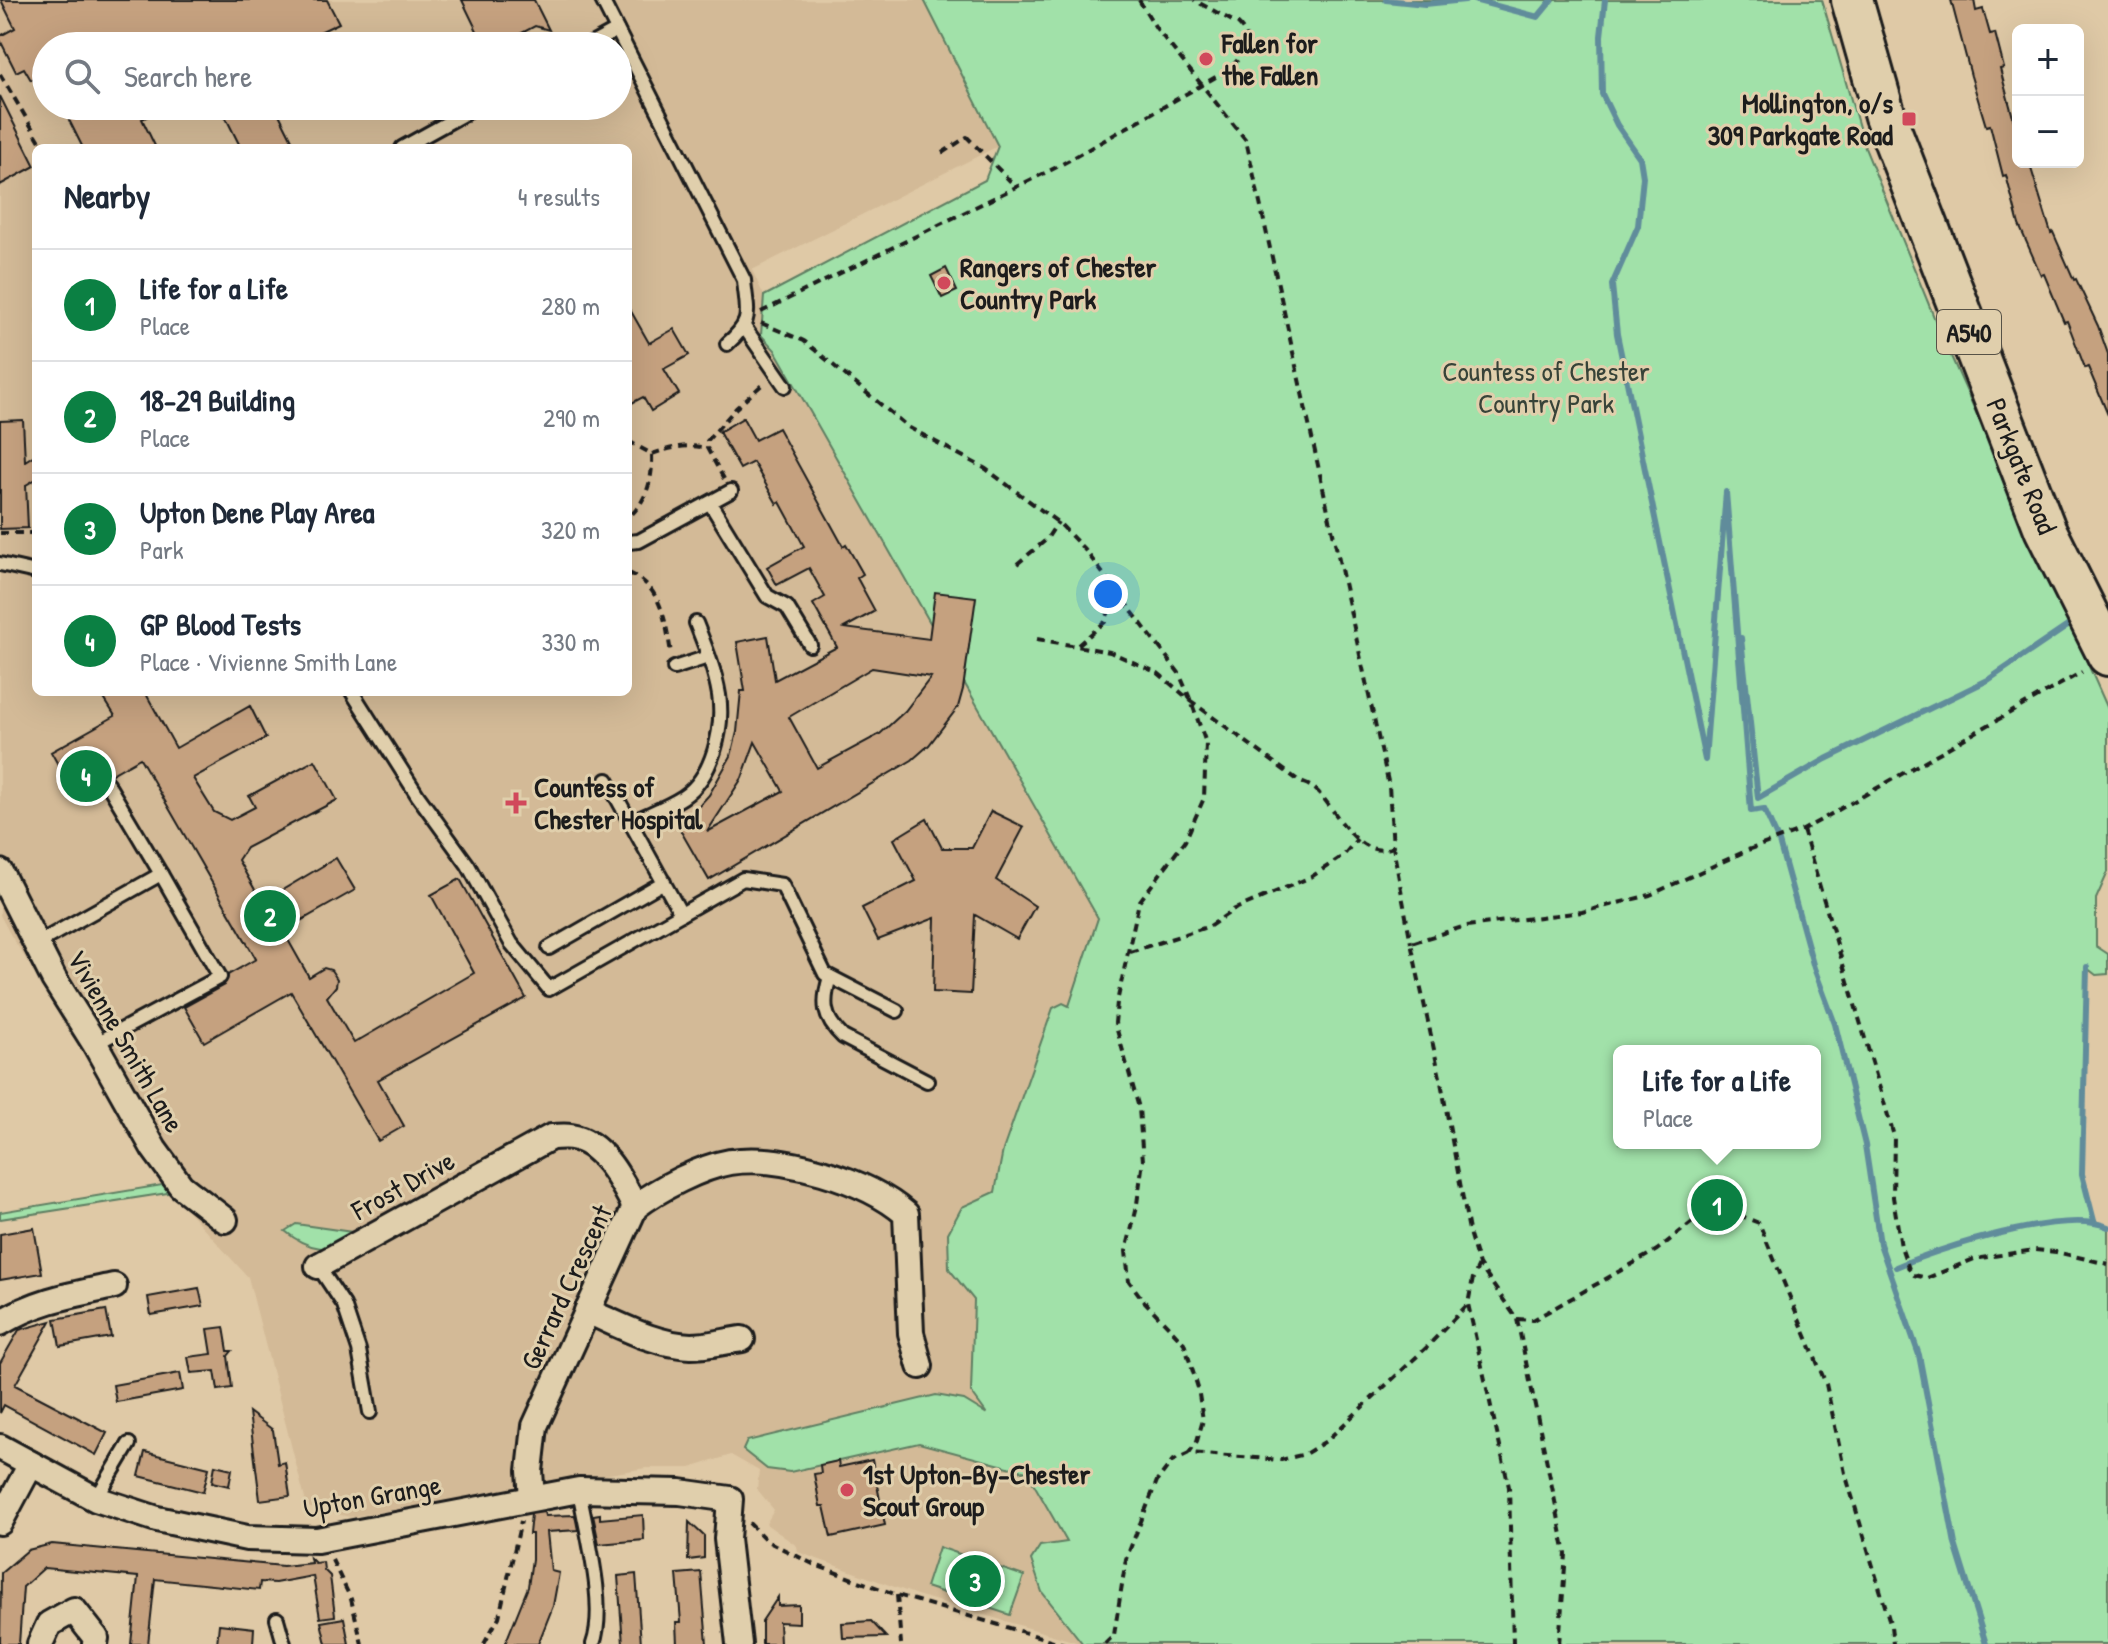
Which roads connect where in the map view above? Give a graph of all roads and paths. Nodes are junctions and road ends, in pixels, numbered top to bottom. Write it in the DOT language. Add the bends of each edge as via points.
graph roads {
  1 [pos="602,0"];
  2 [pos="1139,0"];
  3 [pos="1194,0"];
  4 [pos="1852,0"];
  5 [pos="617,30"];
  6 [pos="613,32"];
  7 [pos="632,60"];
  8 [pos="0,74"];
  9 [pos="1204,84"];
  10 [pos="453,120"];
  11 [pos="42,144"];
  12 [pos="409,144"];
  13 [pos="942,153"];
  14 [pos="1016,187"];
  15 [pos="746,324"];
  16 [pos="727,344"];
  17 [pos="777,371"];
  18 [pos="785,386"];
  19 [pos="632,443"];
  20 [pos="707,448"];
  21 [pos="652,454"];
  22 [pos="731,491"];
  23 [pos="710,503"];
  24 [pos="632,514"];
  25 [pos="1058,522"];
  26 [pos="0,533"];
  27 [pos="32,533"];
  28 [pos="632,542"];
  29 [pos="0,564"];
  30 [pos="1017,564"];
  31 [pos="32,571"];
  32 [pos="632,576"];
  33 [pos="1116,592"];
  34 [pos="696,623"];
  35 [pos="1037,639"];
  36 [pos="810,645"];
  37 [pos="1078,645"];
  38 [pos="708,657"];
  39 [pos="2098,662"];
  40 [pos="673,663"];
  41 [pos="355,696"];
  42 [pos="1191,701"];
  43 [pos="607,780"];
  44 [pos="107,783"];
  45 [pos="632,822"];
  46 [pos="1803,830"];
  47 [pos="1357,839"];
  48 [pos="1393,847"];
  49 [pos="0,872"];
  50 [pos="161,874"];
  51 [pos="664,882"];
  52 [pos="681,914"];
  53 [pos="1411,943"];
  54 [pos="36,944"];
  55 [pos="549,948"];
  56 [pos="1129,952"];
  57 [pos="830,977"];
  58 [pos="897,1011"];
  59 [pos="95,1044"];
  60 [pos="927,1081"];
  61 [pos="635,1207"];
  62 [pos="225,1220"];
  63 [pos="2108,1264"];
  64 [pos="1479,1265"];
  65 [pos="318,1266"];
  66 [pos="114,1286"];
  67 [pos="1468,1304"];
  68 [pos="587,1311"];
  69 [pos="1517,1319"];
  70 [pos="0,1323"];
  71 [pos="742,1339"];
  72 [pos="920,1366"];
  73 [pos="370,1412"];
  74 [pos="129,1444"];
  75 [pos="0,1447"];
  76 [pos="1189,1453"];
  77 [pos="31,1464"];
  78 [pos="579,1490"];
  79 [pos="529,1498"];
  80 [pos="96,1499"];
  81 [pos="731,1504"];
  82 [pos="0,1522"];
  83 [pos="317,1540"];
  84 [pos="897,1595"];
  85 [pos="277,1619"];
  86 [pos="40,1644"];
  87 [pos="95,1644"];
  88 [pos="284,1644"];
  89 [pos="362,1644"];
  90 [pos="484,1644"];
  91 [pos="593,1644"];
  92 [pos="739,1644"];
  93 [pos="901,1644"];
  94 [pos="1064,1644"];
  95 [pos="1105,1644"];
  96 [pos="1513,1644"];
  97 [pos="1559,1644"];
  98 [pos="1893,1644"];
  1 -- 5 [label="lane"];
  2 -- 9 [label="path"];
  3 -- 9 [label="path" via="1238,24 1248,38 1230,69"];
  4 -- 39 [label="main road, Parkgate Road / A540" via="1885,116"];
  5 -- 6 [label="lane"];
  7 -- 15 [label="lane" via="744,280"];
  8 -- 11 [label="path"];
  9 -- 14 [label="path"];
  9 -- 48 [label="path" via="1246,140 1389,786"];
  10 -- 12 [label="lane"];
  13 -- 14 [label="path" via="967,137"];
  14 -- 15 [label="path"];
  15 -- 16 [label="lane"];
  15 -- 17 [label="lane"];
  15 -- 25 [label="path" via="804,341 908,427 986,469"];
  17 -- 18 [label="lane"];
  17 -- 20 [label="path" via="715,430"];
  19 -- 21 [label="path"];
  20 -- 21 [label="path" via="675,446"];
  20 -- 22 [label="path"];
  21 -- 24 [label="path" via="648,491"];
  22 -- 23 [label="lane"];
  23 -- 28 [label="lane"];
  23 -- 36 [label="lane" via="767,596 787,607"];
  25 -- 30 [label="path"];
  25 -- 33 [label="path"];
  26 -- 27 [label="path"];
  29 -- 31 [label="lane"];
  32 -- 40 [label="path" via="650,587 661,606"];
  33 -- 37 [label="path" via="1105,622"];
  33 -- 42 [label="path" via="1179,673"];
  34 -- 38 [label="lane"];
  35 -- 37 [label="path"];
  37 -- 42 [label="path" via="1136,661"];
  38 -- 40 [label="lane"];
  38 -- 45 [label="lane" via="720,700 709,766 684,797"];
  39 -- 46 [label="path"];
  41 -- 52 [label="lane" via="468,865 511,943 549,989"];
  42 -- 47 [label="path" via="1314,788"];
  42 -- 56 [label="path" via="1206,743 1204,798 1185,841 1139,902"];
  43 -- 45 [label="lane"];
  44 -- 50 [label="lane"];
  45 -- 51 [label="lane"];
  46 -- 53 [label="path" via="1650,895 1582,912 1466,926"];
  46 -- 63 [label="path" via="1894,1136 1893,1197 1909,1269 1927,1278 1974,1259 2034,1250"];
  47 -- 48 [label="path" via="1368,848"];
  47 -- 56 [label="path" via="1343,856 1311,877 1235,909 1210,926"];
  48 -- 53 [label="path"];
  49 -- 54 [label="street, Vivienne Smith Lane"];
  50 -- 54 [label="lane"];
  50 -- 59 [label="lane" via="220,977"];
  51 -- 52 [label="lane"];
  51 -- 55 [label="lane"];
  52 -- 57 [label="lane" via="743,879 782,885"];
  53 -- 64 [label="path"];
  54 -- 59 [label="street, Vivienne Smith Lane"];
  56 -- 76 [label="path" via="1115,1023 1139,1108 1143,1161 1126,1251 1129,1281 1184,1343 1203,1420"];
  57 -- 58 [label="lane"];
  57 -- 60 [label="lane" via="824,998 833,1027"];
  59 -- 62 [label="street, Vivienne Smith Lane" via="168,1171"];
  61 -- 65 [label="street, Frost Drive" via="618,1175 590,1145 571,1137 551,1137"];
  61 -- 68 [label="street, Gerrard Crescent"];
  61 -- 72 [label="street, Gerrard Crescent" via="694,1174 730,1162 813,1170 888,1199 906,1214 911,1333"];
  64 -- 67 [label="path"];
  64 -- 69 [label="path"];
  65 -- 73 [label="lane, Frost Drive" via="344,1305"];
  66 -- 70 [label="street" via="26,1307"];
  67 -- 76 [label="path" via="1326,1441 1305,1454 1281,1460"];
  67 -- 96 [label="path" via="1509,1487"];
  68 -- 71 [label="street" via="670,1343 693,1346"];
  68 -- 79 [label="street, Gerrard Crescent" via="535,1426"];
  69 -- 97 [label="path" via="1566,1554"];
  69 -- 98 [label="path" via="1533,1320 1599,1283 1657,1250 1700,1216 1723,1213 1759,1223 1826,1384"];
  74 -- 80 [label="lane"];
  75 -- 77 [label="street, Upton Grange"];
  76 -- 95 [label="path" via="1172,1461 1157,1481 1126,1559 1114,1635"];
  77 -- 80 [label="street, Upton Grange"];
  77 -- 82 [label="street"];
  78 -- 79 [label="street, Upton Grange"];
  78 -- 81 [label="street, Upton Grange" via="680,1492 730,1499"];
  78 -- 91 [label="lane" via="598,1602"];
  79 -- 83 [label="street, Upton Grange"];
  79 -- 90 [label="path" via="499,1617"];
  80 -- 83 [label="street, Upton Grange" via="157,1519 247,1538"];
  81 -- 84 [label="path" via="767,1541"];
  81 -- 92 [label="street" via="727,1539"];
  83 -- 89 [label="path" via="346,1587"];
  84 -- 93 [label="path"];
  84 -- 94 [label="path"];
  85 -- 88 [label="lane"];
  86 -- 87 [label="street" via="49,1624 74,1610 96,1638"];
}
